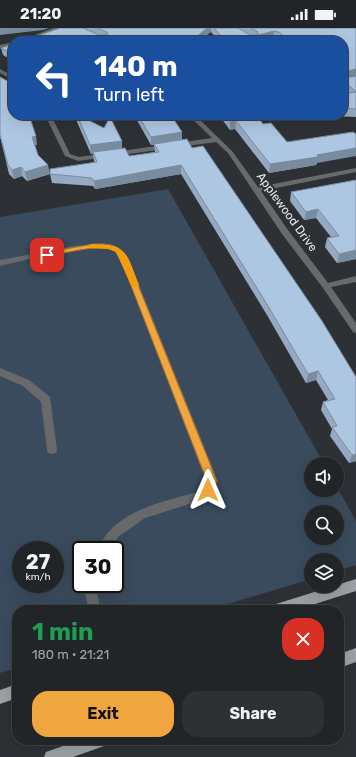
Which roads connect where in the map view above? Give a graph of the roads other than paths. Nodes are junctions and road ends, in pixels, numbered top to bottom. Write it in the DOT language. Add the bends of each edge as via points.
graph roads {
  1 [pos="58,28"];
  2 [pos="36,36"];
  3 [pos="50,120"];
  4 [pos="196,120"];
  5 [pos="215,140"];
  6 [pos="356,170"];
  7 [pos="256,190"];
  8 [pos="0,264"];
  9 [pos="356,279"];
  10 [pos="326,286"];
  11 [pos="356,330"];
  12 [pos="0,372"];
  13 [pos="52,450"];
  14 [pos="109,541"];
  15 [pos="356,586"];
  16 [pos="91,593"];
  17 [pos="95,605"];
  18 [pos="293,605"];
  19 [pos="356,655"];
  20 [pos="344,659"];
  21 [pos="12,693"];
  22 [pos="0,697"];
  23 [pos="87,745"];
  24 [pos="52,757"];
  1 -- 2 [label="street"];
  3 -- 5 [label="street" via="67,156 78,159"];
  4 -- 5 [label="street, Applewood Drive"];
  5 -- 7 [label="street, Applewood Drive" via="230,152"];
  6 -- 7 [label="street"];
  7 -- 10 [label="street, Applewood Drive"];
  8 -- 14 [label="street" via="94,246 119,250 128,267 212,481 208,490 201,496 141,514 114,533"];
  9 -- 10 [label="street"];
  10 -- 11 [label="street, Applewood Drive"];
  12 -- 13 [label="street" via="26,383 46,400"];
  15 -- 18 [label="main road"];
  16 -- 17 [label="street"];
  19 -- 20 [label="main road"];
  21 -- 22 [label="main road"];
  23 -- 24 [label="main road"];
}
